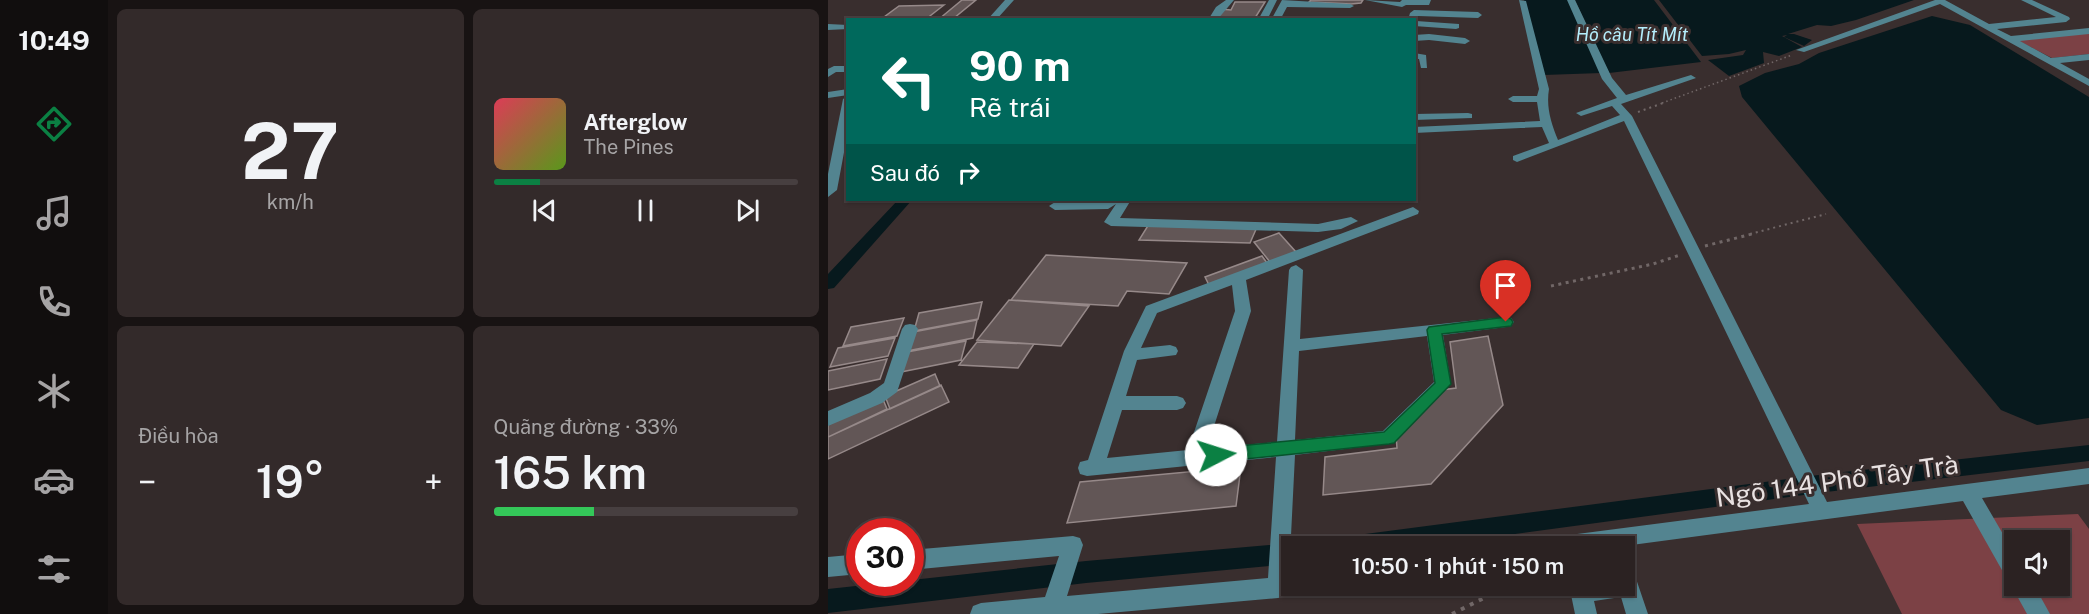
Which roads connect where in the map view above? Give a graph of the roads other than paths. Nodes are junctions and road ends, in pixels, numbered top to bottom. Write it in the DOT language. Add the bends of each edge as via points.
graph roads {
  1 [pos="1010,0"];
  2 [pos="1230,0"];
  3 [pos="1273,0"];
  4 [pos="1369,0"];
  5 [pos="1427,0"];
  6 [pos="1571,0"];
  7 [pos="1940,0"];
  8 [pos="2025,0"];
  9 [pos="1405,1"];
  10 [pos="1522,1"];
  11 [pos="1285,2"];
  12 [pos="1350,6"];
  13 [pos="1440,14"];
  14 [pos="1478,15"];
  15 [pos="993,18"];
  16 [pos="1213,18"];
  17 [pos="1263,18"];
  18 [pos="1276,18"];
  19 [pos="1413,18"];
  20 [pos="2066,19"];
  21 [pos="1416,21"];
  22 [pos="1436,24"];
  23 [pos="1456,26"];
  24 [pos="828,27"];
  25 [pos="846,27"];
  26 [pos="1989,27"];
  27 [pos="2089,30"];
  28 [pos="1416,38"];
  29 [pos="2011,39"];
  30 [pos="1465,41"];
  31 [pos="1801,50"];
  32 [pos="1416,56"];
  33 [pos="2089,57"];
  34 [pos="2051,61"];
  35 [pos="1424,66"];
  36 [pos="846,69"];
  37 [pos="828,74"];
  38 [pos="2089,74"];
  39 [pos="2075,75"];
  40 [pos="1691,78"];
  41 [pos="2089,84"];
  42 [pos="846,92"];
  43 [pos="828,95"];
  44 [pos="1513,99"];
  45 [pos="1542,99"];
  46 [pos="846,100"];
  47 [pos="1618,100"];
  48 [pos="846,104"];
  49 [pos="828,105"];
  50 [pos="1581,113"];
  51 [pos="1468,116"];
  52 [pos="1628,116"];
  53 [pos="1416,117"];
  54 [pos="1501,117"];
  55 [pos="1546,124"];
  56 [pos="1484,126"];
  57 [pos="1416,130"];
  58 [pos="1555,145"];
  59 [pos="833,154"];
  60 [pos="1517,158"];
  61 [pos="828,193"];
  62 [pos="1112,201"];
  63 [pos="1124,201"];
  64 [pos="1055,206"];
  65 [pos="1413,211"];
  66 [pos="1351,221"];
  67 [pos="1319,230"];
  68 [pos="1329,243"];
  69 [pos="1296,270"];
  70 [pos="1238,277"];
  71 [pos="1506,322"];
  72 [pos="910,329"];
  73 [pos="1434,330"];
  74 [pos="1292,346"];
  75 [pos="1170,351"];
  76 [pos="1131,355"];
  77 [pos="1115,403"];
  78 [pos="1177,403"];
  79 [pos="828,419"];
  80 [pos="1287,448"];
  81 [pos="1194,456"];
  82 [pos="2089,476"];
  83 [pos="1968,491"];
  84 [pos="1820,507"];
  85 [pos="1635,539"];
  86 [pos="2004,554"];
  87 [pos="924,559"];
  88 [pos="846,565"];
  89 [pos="828,567"];
  90 [pos="1278,588"];
  91 [pos="1281,588"];
  92 [pos="1583,596"];
  93 [pos="1632,596"];
  94 [pos="2028,596"];
  95 [pos="1055,599"];
  96 [pos="981,614"];
  97 [pos="1586,614"];
  98 [pos="1637,614"];
  99 [pos="2039,614"];
  1 -- 15 [label="street"];
  2 -- 16 [label="street"];
  3 -- 17 [label="street"];
  4 -- 9 [label="street" via="1402,5"];
  5 -- 9 [label="street"];
  6 -- 47 [label="street"];
  7 -- 26 [label="street"];
  7 -- 31 [label="street"];
  8 -- 20 [label="street"];
  10 -- 45 [label="street" via="1544,88"];
  11 -- 12 [label="street"];
  11 -- 18 [label="street"];
  13 -- 14 [label="street"];
  13 -- 19 [label="street" via="1414,13"];
  13 -- 22 [label="street"];
  20 -- 26 [label="street"];
  20 -- 27 [label="street"];
  21 -- 22 [label="street"];
  22 -- 23 [label="street"];
  24 -- 25 [label="street"];
  26 -- 29 [label="street"];
  27 -- 29 [label="street"];
  28 -- 30 [label="street" via="1454,44"];
  29 -- 34 [label="street"];
  32 -- 35 [label="street" via="1423,57"];
  33 -- 34 [label="street"];
  34 -- 39 [label="street"];
  36 -- 37 [label="street" via="834,69"];
  38 -- 39 [label="street"];
  39 -- 41 [label="street"];
  40 -- 47 [label="street"];
  42 -- 43 [label="street"];
  44 -- 45 [label="street"];
  45 -- 55 [label="street"];
  46 -- 49 [label="street"];
  47 -- 50 [label="street"];
  47 -- 52 [label="street"];
  48 -- 59 [label="street"];
  51 -- 53 [label="street"];
  52 -- 58 [label="street"];
  52 -- 84 [label="street"];
  54 -- 56 [label="street"];
  55 -- 56 [label="street"];
  55 -- 58 [label="street"];
  56 -- 57 [label="street"];
  58 -- 60 [label="street"];
  59 -- 61 [label="street"];
  62 -- 64 [label="street" via="1108,205"];
  63 -- 67 [label="street" via="1111,222 1297,226"];
  65 -- 68 [label="street"];
  66 -- 67 [label="street"];
  67 -- 68 [label="street"];
  68 -- 70 [label="street"];
  69 -- 74 [label="street"];
  70 -- 76 [label="street" via="1151,310"];
  70 -- 81 [label="street" via="1243,312"];
  71 -- 73 [label="street"];
  72 -- 79 [label="street" via="891,387 876,398"];
  73 -- 74 [label="street"];
  73 -- 80 [label="street" via="1443,384 1389,438"];
  74 -- 80 [label="street"];
  75 -- 76 [label="street"];
  76 -- 77 [label="street"];
  77 -- 78 [label="street"];
  77 -- 81 [label="street" via="1091,467"];
  80 -- 81 [label="street"];
  80 -- 90 [label="street"];
  82 -- 83 [label="street, Ngõ 144 Phố Tây Trà"];
  83 -- 84 [label="street, Ngõ 144 Phố Tây Trà"];
  83 -- 86 [label="street"];
  84 -- 85 [label="street, Ngõ 144 Phố Tây Trà"];
  87 -- 95 [label="street" via="1071,552"];
  88 -- 89 [label="street"];
  90 -- 91 [label="street"];
  90 -- 95 [label="street"];
  92 -- 97 [label="street"];
  93 -- 98 [label="street"];
  94 -- 99 [label="street"];
  95 -- 96 [label="street"];
}
